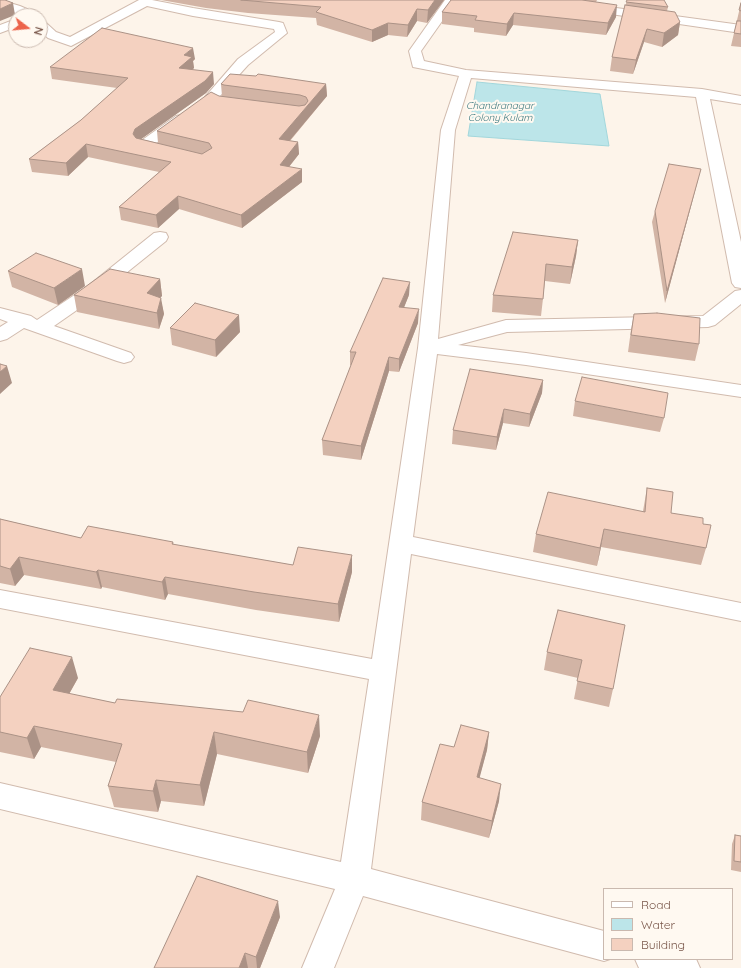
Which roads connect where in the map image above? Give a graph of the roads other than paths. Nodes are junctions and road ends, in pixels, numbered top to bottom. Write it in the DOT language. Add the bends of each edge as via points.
graph roads {
  1 [pos="451,0"];
  2 [pos="145,1"];
  3 [pos="0,3"];
  4 [pos="578,7"];
  5 [pos="16,8"];
  6 [pos="741,29"];
  7 [pos="48,31"];
  8 [pos="466,74"];
  9 [pos="702,93"];
  10 [pos="212,97"];
  11 [pos="741,100"];
  12 [pos="250,107"];
  13 [pos="174,153"];
  14 [pos="160,237"];
  15 [pos="741,283"];
  16 [pos="741,295"];
  17 [pos="0,313"];
  18 [pos="24,320"];
  19 [pos="41,326"];
  20 [pos="0,335"];
  21 [pos="428,348"];
  22 [pos="124,357"];
  23 [pos="741,391"];
  24 [pos="400,543"];
  25 [pos="0,599"];
  26 [pos="741,612"];
  27 [pos="382,671"];
  28 [pos="0,796"];
  29 [pos="354,879"];
  30 [pos="603,946"];
  31 [pos="655,960"];
  32 [pos="318,968"];
  33 [pos="684,968"];
  1 -- 8 [label="street" via="414,51 418,64"];
  2 -- 7 [label="street" via="71,42"];
  2 -- 10 [label="street" via="193,12 279,26 281,33 243,62"];
  3 -- 5 [label="street"];
  4 -- 6 [label="street"];
  8 -- 9 [label="street"];
  8 -- 21 [label="street" via="448,130"];
  9 -- 11 [label="street"];
  9 -- 15 [label="street"];
  10 -- 12 [label="street" via="220,103"];
  10 -- 13 [label="street" via="143,146"];
  14 -- 19 [label="street" via="94,290"];
  16 -- 21 [label="street" via="708,321 506,326"];
  17 -- 18 [label="street"];
  18 -- 19 [label="street"];
  18 -- 20 [label="street"];
  19 -- 22 [label="street"];
  21 -- 23 [label="street" via="526,359"];
  21 -- 24 [label="street"];
  24 -- 26 [label="street"];
  24 -- 27 [label="street"];
  25 -- 27 [label="street"];
  27 -- 29 [label="street"];
  28 -- 29 [label="street"];
  29 -- 30 [label="street"];
  29 -- 32 [label="street"];
  31 -- 33 [label="street"];
}
